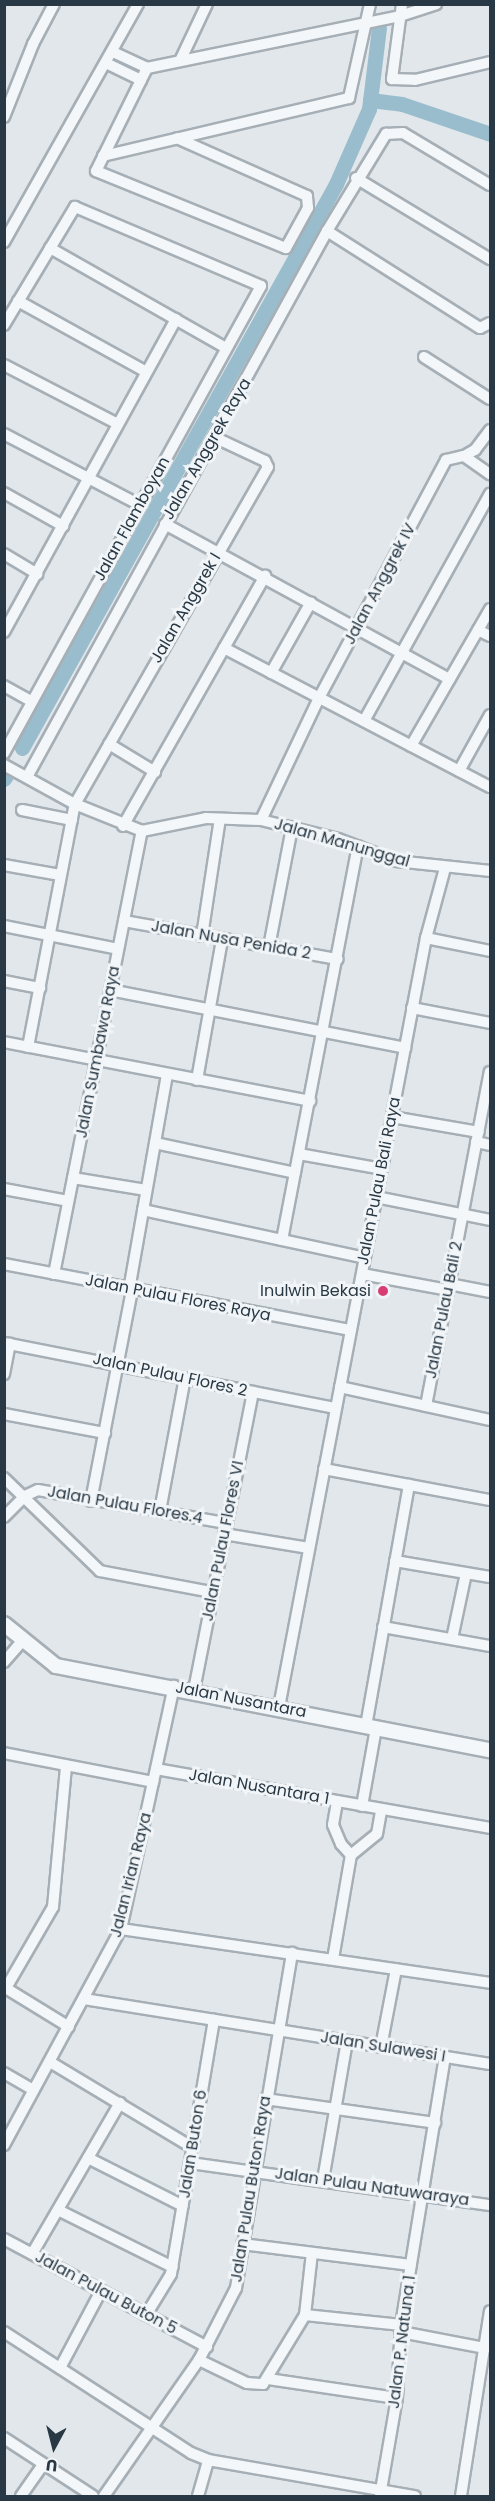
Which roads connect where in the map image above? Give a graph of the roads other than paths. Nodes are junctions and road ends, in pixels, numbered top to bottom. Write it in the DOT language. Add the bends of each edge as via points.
graph roads {
  1 [pos="54,4"];
  2 [pos="138,4"];
  3 [pos="207,4"];
  4 [pos="370,4"];
  5 [pos="436,4"];
  6 [pos="398,12"];
  7 [pos="370,22"];
  8 [pos="112,51"];
  9 [pos="180,61"];
  10 [pos="490,62"];
  11 [pos="106,63"];
  12 [pos="147,68"];
  13 [pos="141,80"];
  14 [pos="4,117"];
  15 [pos="177,138"];
  16 [pos="103,156"];
  17 [pos="356,178"];
  18 [pos="490,185"];
  19 [pos="9,221"];
  20 [pos="327,231"];
  21 [pos="4,242"];
  22 [pos="50,248"];
  23 [pos="490,259"];
  24 [pos="18,301"];
  25 [pos="176,319"];
  26 [pos="490,323"];
  27 [pos="4,325"];
  28 [pos="226,348"];
  29 [pos="424,357"];
  30 [pos="4,365"];
  31 [pos="145,372"];
  32 [pos="490,399"];
  33 [pos="118,424"];
  34 [pos="490,430"];
  35 [pos="4,434"];
  36 [pos="214,437"];
  37 [pos="464,456"];
  38 [pos="490,474"];
  39 [pos="89,478"];
  40 [pos="4,493"];
  41 [pos="490,494"];
  42 [pos="140,505"];
  43 [pos="165,524"];
  44 [pos="63,526"];
  45 [pos="219,552"];
  46 [pos="4,554"];
  47 [pos="38,574"];
  48 [pos="265,576"];
  49 [pos="311,602"];
  50 [pos="490,609"];
  51 [pos="359,626"];
  52 [pos="6,627"];
  53 [pos="478,630"];
  54 [pos="490,636"];
  55 [pos="224,648"];
  56 [pos="405,652"];
  57 [pos="271,673"];
  58 [pos="449,680"];
  59 [pos="4,686"];
  60 [pos="319,698"];
  61 [pos="31,701"];
  62 [pos="490,715"];
  63 [pos="364,721"];
  64 [pos="109,744"];
  65 [pos="411,746"];
  66 [pos="4,753"];
  67 [pos="6,765"];
  68 [pos="459,771"];
  69 [pos="155,772"];
  70 [pos="23,775"];
  71 [pos="490,787"];
  72 [pos="75,804"];
  73 [pos="22,810"];
  74 [pos="220,819"];
  75 [pos="72,820"];
  76 [pos="261,820"];
  77 [pos="123,826"];
  78 [pos="292,827"];
  79 [pos="142,831"];
  80 [pos="358,846"];
  81 [pos="4,865"];
  82 [pos="445,868"];
  83 [pos="490,871"];
  84 [pos="60,875"];
  85 [pos="124,921"];
  86 [pos="4,926"];
  87 [pos="50,936"];
  88 [pos="202,936"];
  89 [pos="426,938"];
  90 [pos="222,939"];
  91 [pos="269,947"];
  92 [pos="118,949"];
  93 [pos="490,951"];
  94 [pos="338,959"];
  95 [pos="4,981"];
  96 [pos="40,988"];
  97 [pos="110,990"];
  98 [pos="412,1008"];
  99 [pos="209,1009"];
  100 [pos="490,1023"];
  101 [pos="323,1032"];
  102 [pos="4,1042"];
  103 [pos="28,1047"];
  104 [pos="405,1048"];
  105 [pos="96,1060"];
  106 [pos="490,1072"];
  107 [pos="166,1075"];
  108 [pos="197,1080"];
  109 [pos="310,1101"];
  110 [pos="392,1117"];
  111 [pos="478,1137"];
  112 [pos="154,1143"];
  113 [pos="490,1145"];
  114 [pos="299,1154"];
  115 [pos="382,1169"];
  116 [pos="295,1173"];
  117 [pos="73,1178"];
  118 [pos="4,1189"];
  119 [pos="146,1191"];
  120 [pos="376,1197"];
  121 [pos="68,1201"];
  122 [pos="143,1210"];
  123 [pos="462,1215"];
  124 [pos="490,1220"];
  125 [pos="282,1240"];
  126 [pos="365,1258"];
  127 [pos="4,1264"];
  128 [pos="54,1274"];
  129 [pos="362,1274"];
  130 [pos="449,1287"];
  131 [pos="131,1291"];
  132 [pos="490,1292"];
  133 [pos="351,1330"];
  134 [pos="7,1343"];
  135 [pos="119,1364"];
  136 [pos="4,1374"];
  137 [pos="185,1378"];
  138 [pos="340,1387"];
  139 [pos="254,1392"];
  140 [pos="426,1406"];
  141 [pos="336,1408"];
  142 [pos="4,1414"];
  143 [pos="490,1420"];
  144 [pos="105,1434"];
  145 [pos="324,1469"];
  146 [pos="4,1478"];
  147 [pos="409,1485"];
  148 [pos="25,1496"];
  149 [pos="490,1500"];
  150 [pos="91,1501"];
  151 [pos="159,1512"];
  152 [pos="4,1517"];
  153 [pos="225,1529"];
  154 [pos="309,1548"];
  155 [pos="395,1561"];
  156 [pos="466,1573"];
  157 [pos="490,1577"];
  158 [pos="211,1592"];
  159 [pos="4,1624"];
  160 [pos="383,1627"];
  161 [pos="452,1639"];
  162 [pos="22,1641"];
  163 [pos="490,1646"];
  164 [pos="4,1662"];
  165 [pos="174,1686"];
  166 [pos="194,1690"];
  167 [pos="279,1707"];
  168 [pos="371,1727"];
  169 [pos="490,1750"];
  170 [pos="4,1754"];
  171 [pos="66,1767"];
  172 [pos="156,1769"];
  173 [pos="153,1782"];
  174 [pos="337,1802"];
  175 [pos="362,1806"];
  176 [pos="381,1811"];
  177 [pos="490,1828"];
  178 [pos="351,1855"];
  179 [pos="121,1929"];
  180 [pos="292,1953"];
  181 [pos="333,1959"];
  182 [pos="396,1969"];
  183 [pos="490,1983"];
  184 [pos="5,1988"];
  185 [pos="84,1999"];
  186 [pos="214,2020"];
  187 [pos="69,2027"];
  188 [pos="276,2030"];
  189 [pos="347,2041"];
  190 [pos="381,2047"];
  191 [pos="445,2057"];
  192 [pos="50,2062"];
  193 [pos="490,2064"];
  194 [pos="4,2073"];
  195 [pos="33,2090"];
  196 [pos="264,2099"];
  197 [pos="120,2103"];
  198 [pos="336,2109"];
  199 [pos="435,2122"];
  200 [pos="4,2145"];
  201 [pos="193,2148"];
  202 [pos="88,2158"];
  203 [pos="190,2163"];
  204 [pos="253,2170"];
  205 [pos="323,2180"];
  206 [pos="423,2194"];
  207 [pos="490,2205"];
  208 [pos="183,2206"];
  209 [pos="58,2210"];
  210 [pos="4,2239"];
  211 [pos="242,2244"];
  212 [pos="312,2253"];
  213 [pos="32,2254"];
  214 [pos="411,2265"];
  215 [pos="173,2267"];
  216 [pos="101,2291"];
  217 [pos="490,2311"];
  218 [pos="147,2315"];
  219 [pos="305,2315"];
  220 [pos="401,2328"];
  221 [pos="4,2332"];
  222 [pos="207,2348"];
  223 [pos="485,2348"];
  224 [pos="199,2360"];
  225 [pos="60,2368"];
  226 [pos="486,2374"];
  227 [pos="268,2379"];
  228 [pos="397,2398"];
  229 [pos="151,2426"];
  230 [pos="4,2438"];
  231 [pos="208,2460"];
  232 [pos="43,2464"];
  233 [pos="380,2493"];
  234 [pos="21,2496"];
  235 [pos="93,2496"];
  236 [pos="104,2496"];
  237 [pos="198,2496"];
  238 [pos="415,2496"];
  239 [pos="460,2496"];
  1 -- 14 [label="street" via="33,44"];
  2 -- 8 [label="street"];
  3 -- 9 [label="street"];
  4 -- 7 [label="street"];
  5 -- 6 [label="street"];
  6 -- 7 [label="street"];
  6 -- 10 [label="street" via="392,79 416,80"];
  7 -- 9 [label="street"];
  7 -- 15 [label="street" via="349,98"];
  8 -- 11 [label="street"];
  8 -- 12 [label="street"];
  9 -- 12 [label="street"];
  11 -- 13 [label="street"];
  11 -- 19 [label="street"];
  12 -- 13 [label="street"];
  13 -- 16 [label="street"];
  15 -- 16 [label="street"];
  15 -- 16 [label="street" via="307,196 308,208 286,248 97,173"];
  17 -- 18 [label="street, Jalan Anggrek Raya" via="386,134 397,131"];
  17 -- 20 [label="street, Jalan Anggrek Raya"];
  17 -- 23 [label="street"];
  19 -- 21 [label="street"];
  20 -- 26 [label="street" via="480,328"];
  20 -- 36 [label="street, Jalan Anggrek Raya"];
  22 -- 24 [label="street"];
  22 -- 25 [label="street"];
  22 -- 28 [label="street, Jalan Flamboyan" via="70,213 78,207 261,286"];
  24 -- 27 [label="street"];
  24 -- 31 [label="street"];
  25 -- 28 [label="street"];
  25 -- 31 [label="street"];
  28 -- 42 [label="street, Jalan Flamboyan"];
  29 -- 32 [label="street"];
  30 -- 33 [label="street"];
  31 -- 33 [label="street"];
  33 -- 39 [label="street"];
  34 -- 37 [label="street" via="475,450"];
  35 -- 39 [label="street"];
  36 -- 43 [label="street, Jalan Anggrek Raya"];
  36 -- 45 [label="street, Jalan Anggrek I" via="268,465"];
  37 -- 38 [label="street"];
  37 -- 51 [label="street, Jalan Anggrek IV" via="446,460"];
  39 -- 42 [label="street"];
  39 -- 44 [label="street"];
  40 -- 44 [label="street"];
  41 -- 56 [label="street"];
  42 -- 61 [label="street, Jalan Flamboyan"];
  43 -- 45 [label="street"];
  43 -- 70 [label="street, Jalan Anggrek Raya"];
  44 -- 47 [label="street"];
  45 -- 48 [label="street"];
  45 -- 64 [label="street, Jalan Anggrek I"];
  46 -- 47 [label="street"];
  47 -- 52 [label="street"];
  48 -- 49 [label="street"];
  48 -- 55 [label="street"];
  49 -- 51 [label="street"];
  49 -- 57 [label="street"];
  50 -- 53 [label="street"];
  51 -- 56 [label="street"];
  51 -- 60 [label="street, Jalan Anggrek IV"];
  53 -- 54 [label="street"];
  53 -- 58 [label="street"];
  55 -- 57 [label="street"];
  55 -- 69 [label="street"];
  56 -- 58 [label="street"];
  56 -- 63 [label="street"];
  57 -- 60 [label="street"];
  58 -- 65 [label="street"];
  59 -- 61 [label="street"];
  60 -- 63 [label="street"];
  60 -- 76 [label="street, Jalan Anggrek IV"];
  61 -- 66 [label="street, Jalan Flamboyan"];
  62 -- 68 [label="street"];
  63 -- 65 [label="street"];
  64 -- 69 [label="street"];
  64 -- 72 [label="street, Jalan Anggrek I"];
  65 -- 68 [label="street"];
  67 -- 70 [label="street, Jalan Manunggal"];
  68 -- 71 [label="street"];
  69 -- 77 [label="street"];
  70 -- 72 [label="street, Jalan Manunggal"];
  72 -- 75 [label="street, Jalan Anggrek I"];
  72 -- 77 [label="street, Jalan Manunggal"];
  73 -- 75 [label="street"];
  74 -- 76 [label="street, Jalan Manunggal"];
  74 -- 79 [label="street, Jalan Manunggal"];
  74 -- 88 [label="street"];
  75 -- 84 [label="street, Jalan Anggrek I"];
  76 -- 78 [label="street, Jalan Manunggal"];
  77 -- 79 [label="street, Jalan Manunggal"];
  78 -- 80 [label="street, Jalan Manunggal"];
  78 -- 91 [label="street"];
  79 -- 85 [label="street, Jalan Sumbawa Raya"];
  80 -- 82 [label="street, Jalan Manunggal" via="396,861"];
  80 -- 94 [label="street"];
  81 -- 84 [label="street"];
  82 -- 83 [label="street, Jalan Manunggal"];
  82 -- 89 [label="street, Jalan Pulau Bali Raya"];
  84 -- 87 [label="street, Jalan Anggrek I"];
  85 -- 88 [label="street, Jalan Nusa Penida 2"];
  85 -- 92 [label="street, Jalan Sumbawa Raya"];
  86 -- 87 [label="street"];
  87 -- 92 [label="street"];
  87 -- 96 [label="street, Jalan Anggrek I"];
  88 -- 90 [label="street, Jalan Nusa Penida 2"];
  89 -- 93 [label="street"];
  89 -- 98 [label="street, Jalan Pulau Bali Raya"];
  90 -- 91 [label="street, Jalan Nusa Penida 2"];
  90 -- 99 [label="street"];
  91 -- 94 [label="street, Jalan Nusa Penida 2"];
  92 -- 97 [label="street, Jalan Sumbawa Raya"];
  94 -- 101 [label="street"];
  95 -- 96 [label="street"];
  96 -- 103 [label="street, Jalan Anggrek I"];
  97 -- 99 [label="street"];
  97 -- 105 [label="street, Jalan Sumbawa Raya"];
  98 -- 100 [label="street"];
  98 -- 104 [label="street, Jalan Pulau Bali Raya"];
  99 -- 101 [label="street"];
  99 -- 108 [label="street"];
  101 -- 104 [label="street"];
  101 -- 109 [label="street"];
  102 -- 103 [label="street"];
  103 -- 105 [label="street"];
  104 -- 110 [label="street, Jalan Pulau Bali Raya"];
  105 -- 107 [label="street"];
  105 -- 117 [label="street, Jalan Sumbawa Raya"];
  106 -- 111 [label="street, Jalan Pulau Bali 2"];
  107 -- 108 [label="street"];
  107 -- 112 [label="street"];
  108 -- 109 [label="street"];
  109 -- 114 [label="street"];
  110 -- 111 [label="street"];
  110 -- 115 [label="street, Jalan Pulau Bali Raya"];
  111 -- 113 [label="street"];
  111 -- 123 [label="street, Jalan Pulau Bali 2"];
  112 -- 116 [label="street"];
  112 -- 119 [label="street"];
  114 -- 115 [label="street"];
  114 -- 116 [label="street"];
  115 -- 120 [label="street, Jalan Pulau Bali Raya"];
  116 -- 125 [label="street"];
  117 -- 119 [label="street"];
  117 -- 121 [label="street, Jalan Sumbawa Raya"];
  118 -- 121 [label="street"];
  119 -- 122 [label="street"];
  120 -- 123 [label="street"];
  120 -- 126 [label="street, Jalan Pulau Bali Raya"];
  121 -- 128 [label="street, Jalan Sumbawa Raya"];
  122 -- 125 [label="street"];
  122 -- 131 [label="street"];
  123 -- 124 [label="street"];
  123 -- 130 [label="street, Jalan Pulau Bali 2"];
  125 -- 126 [label="street"];
  126 -- 129 [label="street, Jalan Pulau Bali Raya"];
  127 -- 128 [label="street, Jalan Pulau Flores Raya"];
  128 -- 131 [label="street, Jalan Pulau Flores Raya"];
  129 -- 130 [label="street"];
  129 -- 133 [label="street, Jalan Pulau Bali Raya"];
  130 -- 132 [label="street"];
  130 -- 140 [label="street, Jalan Pulau Bali 2"];
  131 -- 133 [label="street, Jalan Pulau Flores Raya"];
  131 -- 135 [label="street"];
  133 -- 138 [label="street, Jalan Pulau Bali Raya"];
  134 -- 135 [label="street, Jalan Pulau Flores 2"];
  134 -- 136 [label="street"];
  135 -- 137 [label="street, Jalan Pulau Flores 2"];
  135 -- 144 [label="street"];
  137 -- 139 [label="street, Jalan Pulau Flores 2"];
  137 -- 151 [label="street"];
  138 -- 140 [label="street"];
  138 -- 141 [label="street, Jalan Pulau Bali Raya"];
  139 -- 141 [label="street, Jalan Pulau Flores 2"];
  139 -- 153 [label="street, Jalan Pulau Flores VI"];
  140 -- 143 [label="street"];
  141 -- 145 [label="street, Jalan Pulau Bali Raya"];
  142 -- 144 [label="street"];
  144 -- 150 [label="street"];
  145 -- 147 [label="street"];
  145 -- 154 [label="street, Jalan Pulau Bali Raya"];
  146 -- 148 [label="street"];
  147 -- 149 [label="street"];
  147 -- 155 [label="street"];
  148 -- 150 [label="street, Jalan Pulau Flores.4" via="38,1490"];
  148 -- 152 [label="street"];
  148 -- 158 [label="street" via="80,1556 100,1571"];
  150 -- 151 [label="street, Jalan Pulau Flores.4"];
  151 -- 153 [label="street, Jalan Pulau Flores.4"];
  153 -- 154 [label="street, Jalan Pulau Flores.4"];
  153 -- 158 [label="street, Jalan Pulau Flores VI"];
  154 -- 167 [label="street, Jalan Pulau Bali Raya"];
  155 -- 156 [label="street"];
  155 -- 160 [label="street"];
  156 -- 157 [label="street"];
  156 -- 161 [label="street"];
  158 -- 166 [label="street, Jalan Pulau Flores VI"];
  159 -- 162 [label="street, Jalan Nusantara"];
  160 -- 161 [label="street"];
  160 -- 168 [label="street"];
  161 -- 163 [label="street"];
  162 -- 164 [label="street"];
  162 -- 165 [label="street, Jalan Nusantara" via="56,1666"];
  165 -- 166 [label="street, Jalan Nusantara"];
  165 -- 172 [label="street, Jalan Irian Raya"];
  166 -- 167 [label="street, Jalan Nusantara"];
  167 -- 168 [label="street, Jalan Nusantara"];
  168 -- 169 [label="street, Jalan Nusantara"];
  168 -- 175 [label="street"];
  170 -- 171 [label="street"];
  171 -- 173 [label="street"];
  171 -- 184 [label="street" via="53,1907"];
  172 -- 173 [label="street, Jalan Irian Raya"];
  172 -- 174 [label="street, Jalan Nusantara 1"];
  173 -- 179 [label="street, Jalan Irian Raya"];
  174 -- 175 [label="street, Jalan Nusantara 1"];
  174 -- 178 [label="street" via="333,1824 341,1844"];
  175 -- 176 [label="street, Jalan Nusantara 1"];
  176 -- 177 [label="street, Jalan Nusantara 1"];
  176 -- 178 [label="street" via="377,1834"];
  178 -- 181 [label="street"];
  179 -- 180 [label="street"];
  179 -- 185 [label="street, Jalan Irian Raya"];
  180 -- 181 [label="street"];
  180 -- 188 [label="street, Jalan Pulau Buton Raya"];
  181 -- 182 [label="street"];
  182 -- 183 [label="street"];
  182 -- 190 [label="street"];
  184 -- 187 [label="street"];
  185 -- 186 [label="street, Jalan Sulawesi I"];
  185 -- 187 [label="street, Jalan Irian Raya"];
  186 -- 188 [label="street, Jalan Sulawesi I"];
  186 -- 201 [label="street, Jalan Buton 6"];
  187 -- 192 [label="street, Jalan Irian Raya"];
  188 -- 189 [label="street, Jalan Sulawesi I"];
  188 -- 196 [label="street, Jalan Pulau Buton Raya"];
  189 -- 190 [label="street, Jalan Sulawesi I"];
  189 -- 198 [label="street"];
  190 -- 191 [label="street, Jalan Sulawesi I"];
  191 -- 193 [label="street, Jalan Sulawesi I"];
  191 -- 199 [label="street, Jalan P. Natuna 1"];
  192 -- 195 [label="street, Jalan Irian Raya"];
  192 -- 197 [label="street"];
  194 -- 195 [label="street"];
  195 -- 200 [label="street, Jalan Irian Raya"];
  196 -- 198 [label="street"];
  196 -- 204 [label="street, Jalan Pulau Buton Raya"];
  197 -- 201 [label="street"];
  197 -- 202 [label="street"];
  198 -- 199 [label="street"];
  198 -- 205 [label="street"];
  199 -- 206 [label="street, Jalan P. Natuna 1"];
  201 -- 203 [label="street, Jalan Buton 6"];
  202 -- 208 [label="street"];
  202 -- 209 [label="street"];
  203 -- 204 [label="street, Jalan Pulau Natuwaraya"];
  203 -- 208 [label="street, Jalan Buton 6"];
  204 -- 205 [label="street, Jalan Pulau Natuwaraya"];
  204 -- 211 [label="street, Jalan Pulau Buton Raya"];
  205 -- 206 [label="street, Jalan Pulau Natuwaraya"];
  206 -- 207 [label="street, Jalan Pulau Natuwaraya"];
  206 -- 214 [label="street, Jalan P. Natuna 1"];
  208 -- 215 [label="street, Jalan Buton 6"];
  209 -- 213 [label="street"];
  209 -- 215 [label="street"];
  210 -- 213 [label="street, Jalan Pulau Buton 5"];
  211 -- 212 [label="street"];
  211 -- 222 [label="street, Jalan Pulau Buton Raya" via="236,2288"];
  212 -- 214 [label="street"];
  212 -- 219 [label="street"];
  213 -- 216 [label="street, Jalan Pulau Buton 5"];
  214 -- 220 [label="street, Jalan P. Natuna 1"];
  215 -- 218 [label="street, Jalan Buton 6"];
  216 -- 218 [label="street, Jalan Pulau Buton 5"];
  216 -- 225 [label="street"];
  217 -- 223 [label="street"];
  218 -- 222 [label="street, Jalan Pulau Buton 5"];
  219 -- 220 [label="street"];
  219 -- 227 [label="street"];
  220 -- 223 [label="street"];
  220 -- 228 [label="street, Jalan P. Natuna 1"];
  221 -- 225 [label="street"];
  222 -- 224 [label="street, Jalan Pulau Buton Raya"];
  223 -- 226 [label="street"];
  224 -- 227 [label="street" via="255,2386"];
  224 -- 229 [label="street, Jalan Pulau Buton Raya"];
  225 -- 229 [label="street"];
  226 -- 239 [label="street"];
  227 -- 228 [label="street"];
  228 -- 233 [label="street, Jalan P. Natuna 1"];
  229 -- 231 [label="street" via="169,2442"];
  229 -- 236 [label="street, Jalan Pulau Buton Raya"];
  230 -- 232 [label="street"];
  231 -- 233 [label="street"];
  231 -- 237 [label="street"];
  232 -- 234 [label="street"];
  232 -- 235 [label="street"];
  233 -- 238 [label="street"];
}
